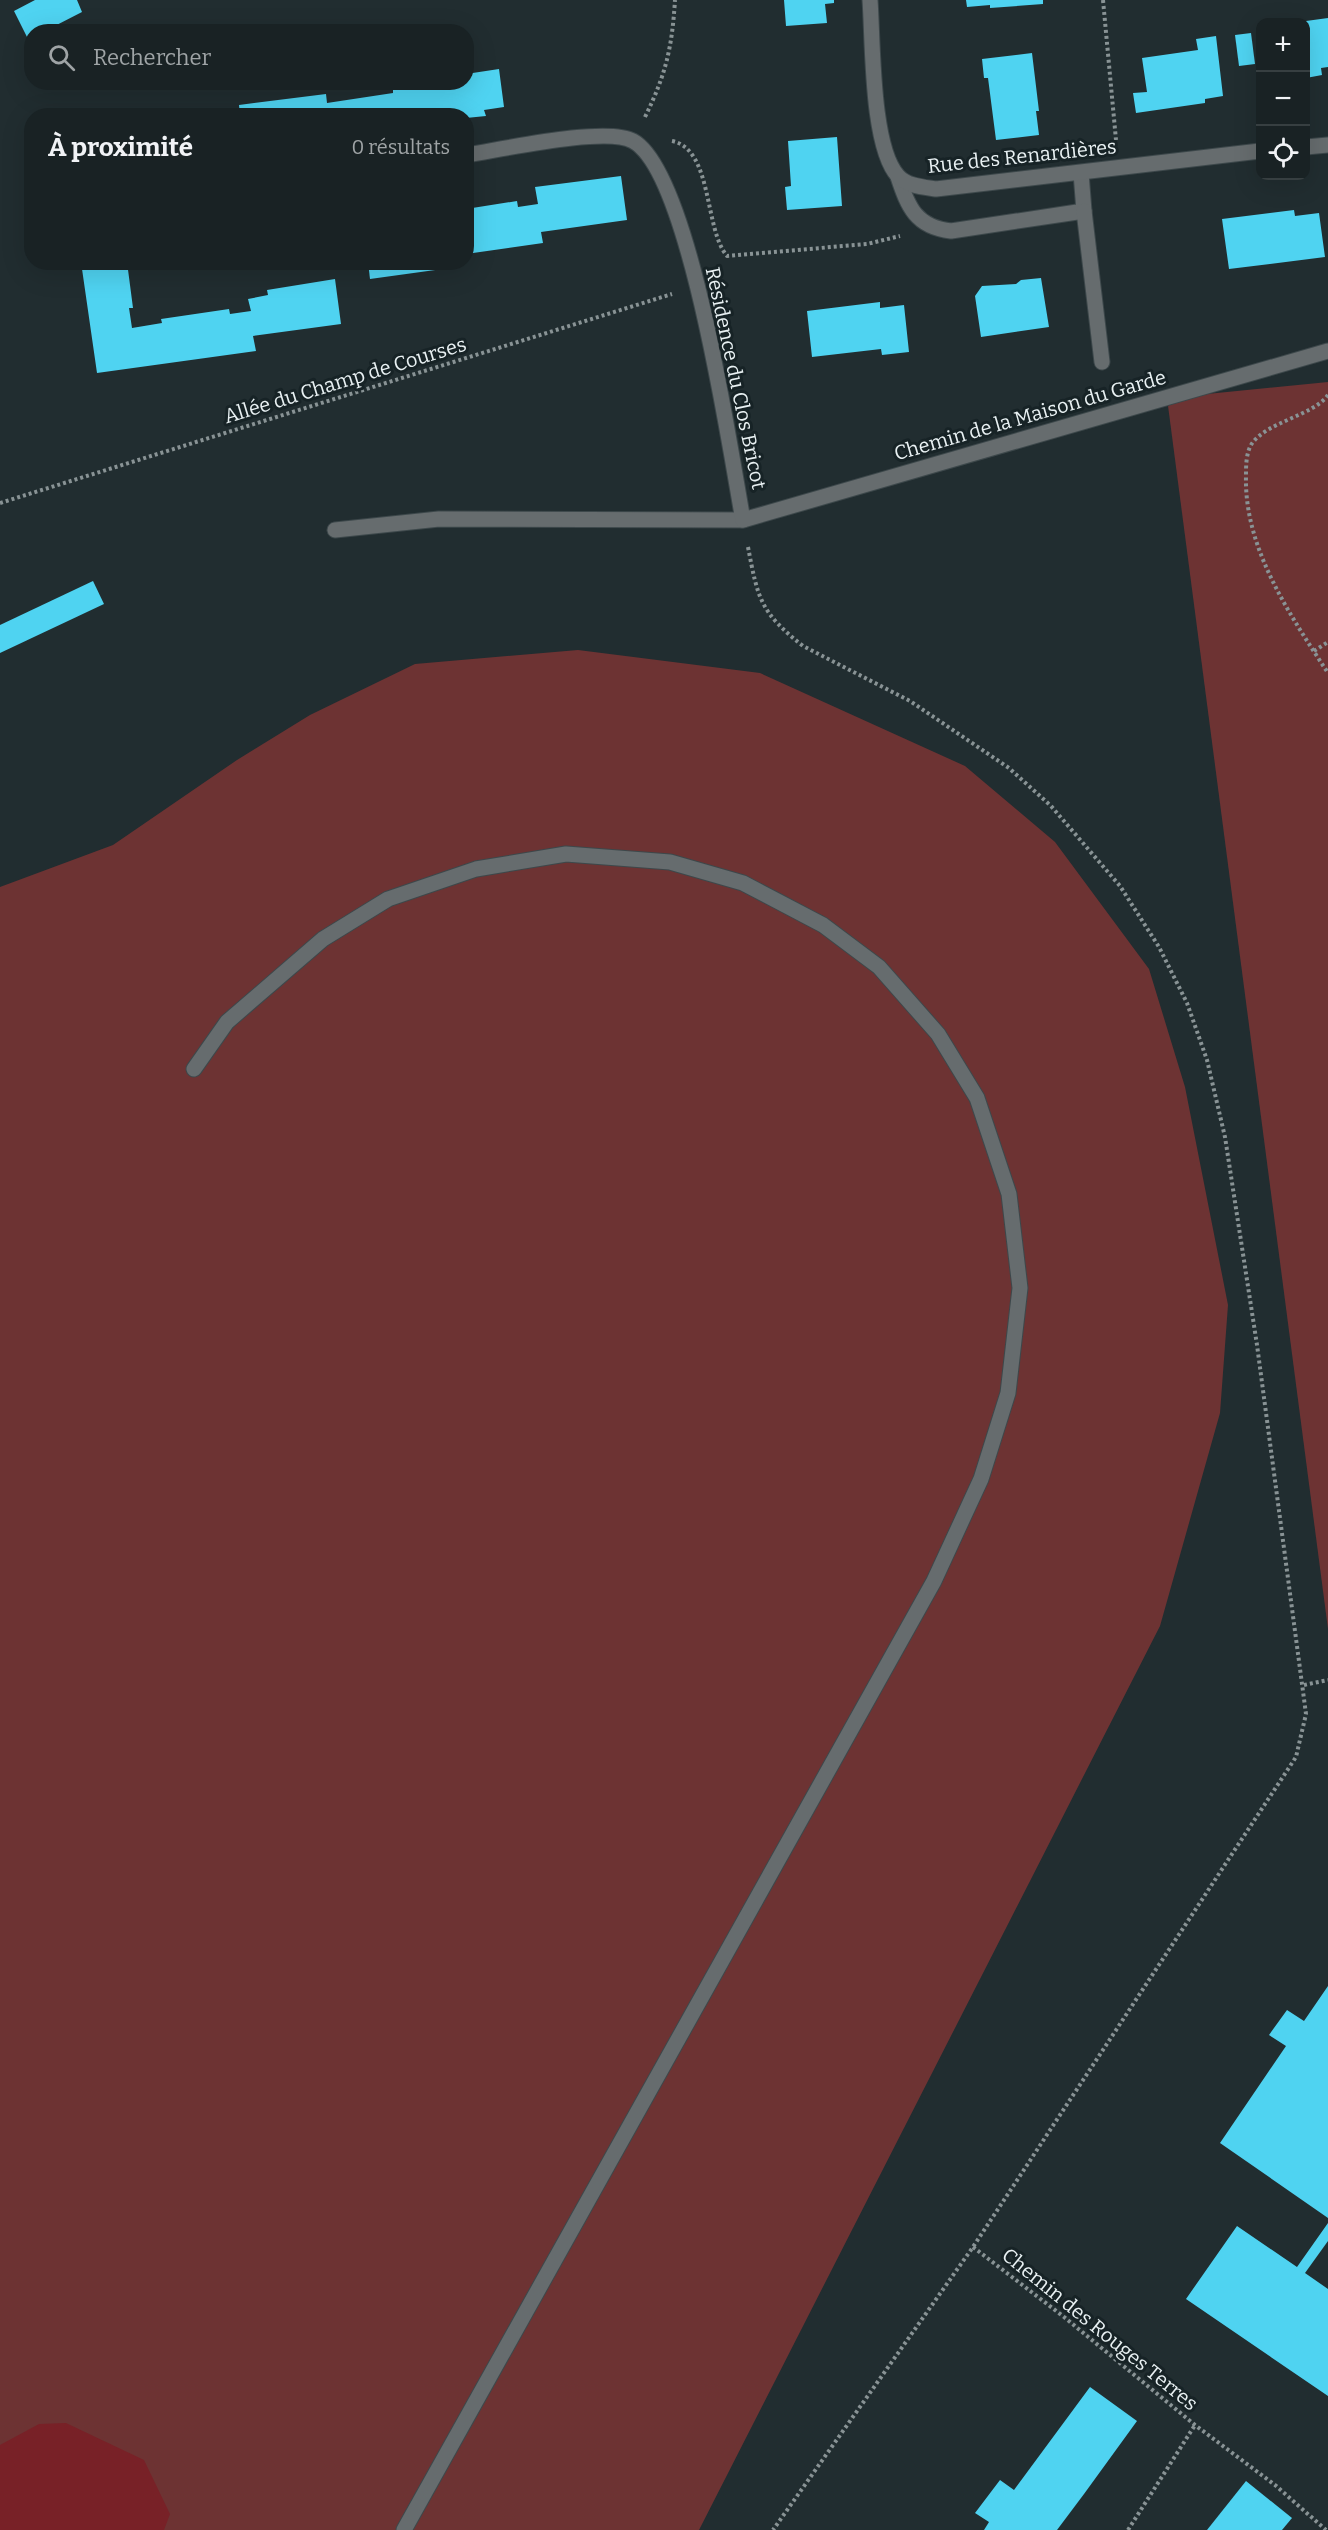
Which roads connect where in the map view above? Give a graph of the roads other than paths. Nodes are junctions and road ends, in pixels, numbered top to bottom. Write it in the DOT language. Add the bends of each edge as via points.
graph roads {
  1 [pos="870,0"];
  2 [pos="1328,145"];
  3 [pos="1310,147"];
  4 [pos="1256,151"];
  5 [pos="474,154"];
  6 [pos="1081,173"];
  7 [pos="898,177"];
  8 [pos="1084,211"];
  9 [pos="1328,351"];
  10 [pos="1102,362"];
  11 [pos="743,520"];
  12 [pos="336,530"];
  13 [pos="194,1069"];
  14 [pos="404,2530"];
  1 -- 7 [label="street" via="880,134 887,159"];
  2 -- 3 [label="street"];
  4 -- 6 [label="street, Rue des Renardières"];
  5 -- 11 [label="street, Résidence du Clos Bricot" via="604,135 637,144 653,160 699,286"];
  6 -- 7 [label="street, Rue des Renardières" via="936,189"];
  6 -- 8 [label="street"];
  7 -- 8 [label="street" via="906,202 933,229 951,231"];
  8 -- 10 [label="street"];
  9 -- 11 [label="street, Chemin de la Maison du Garde"];
  11 -- 12 [label="street, Chemin de la Maison du Garde" via="439,519"];
  13 -- 14 [label="street" via="227,1022 323,939 388,899 476,869 566,854 670,862 743,883 824,925 879,967 938,1034 977,1098 1009,1194 1020,1288 1008,1394 981,1479 929,1591"];
}
